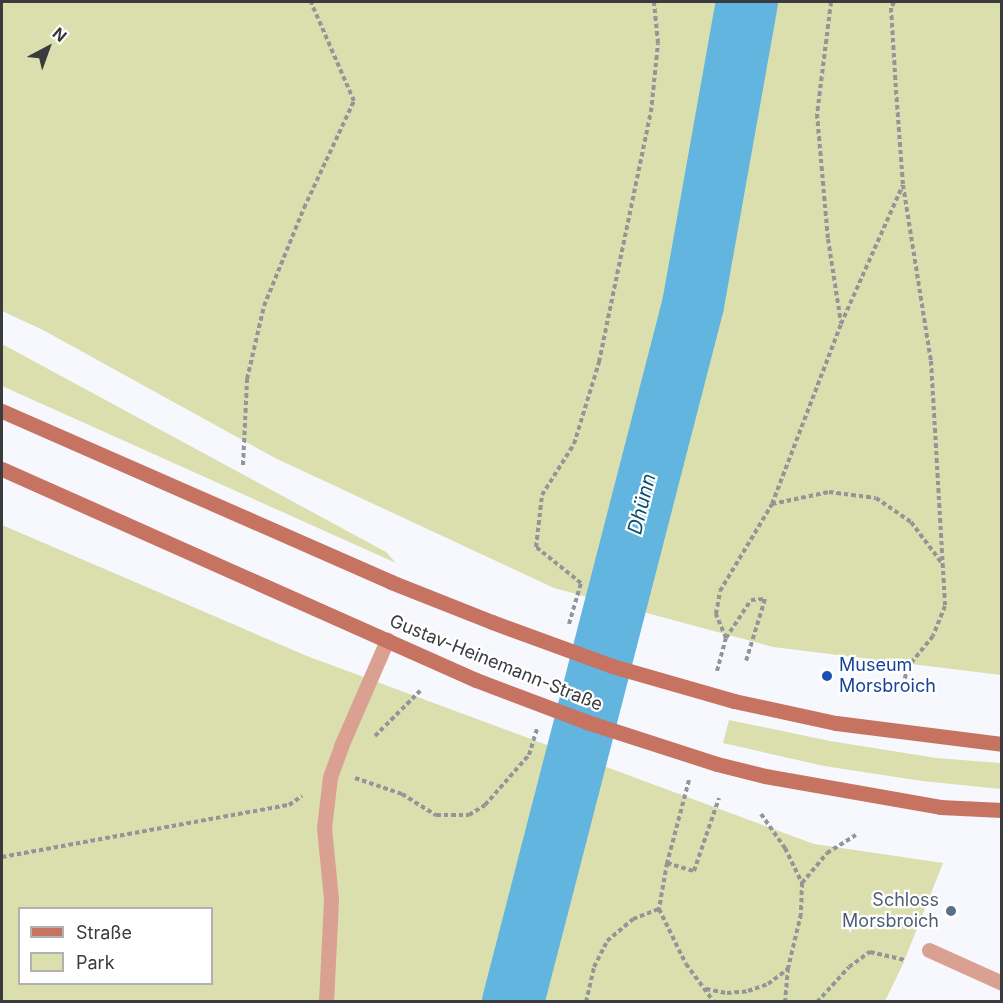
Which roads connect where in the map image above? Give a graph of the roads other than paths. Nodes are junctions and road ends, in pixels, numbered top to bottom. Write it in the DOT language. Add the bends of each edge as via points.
graph roads {
  1 [pos="2,411"];
  2 [pos="2,469"];
  3 [pos="387,640"];
  4 [pos="1002,744"];
  5 [pos="1002,810"];
  6 [pos="929,950"];
  7 [pos="1002,982"];
  8 [pos="326,1002"];
  1 -- 4 [label="main road, Gustav-Heinemann-Straße, bridge" via="391,582 612,666 734,701 836,723"];
  2 -- 3 [label="main road, Gustav-Heinemann-Straße"];
  3 -- 5 [label="main road, Gustav-Heinemann-Straße, bridge" via="476,680 590,723 717,764 940,807"];
  3 -- 8 [label="lane" via="341,746 324,828 331,899"];
  6 -- 7 [label="lane"];
}
